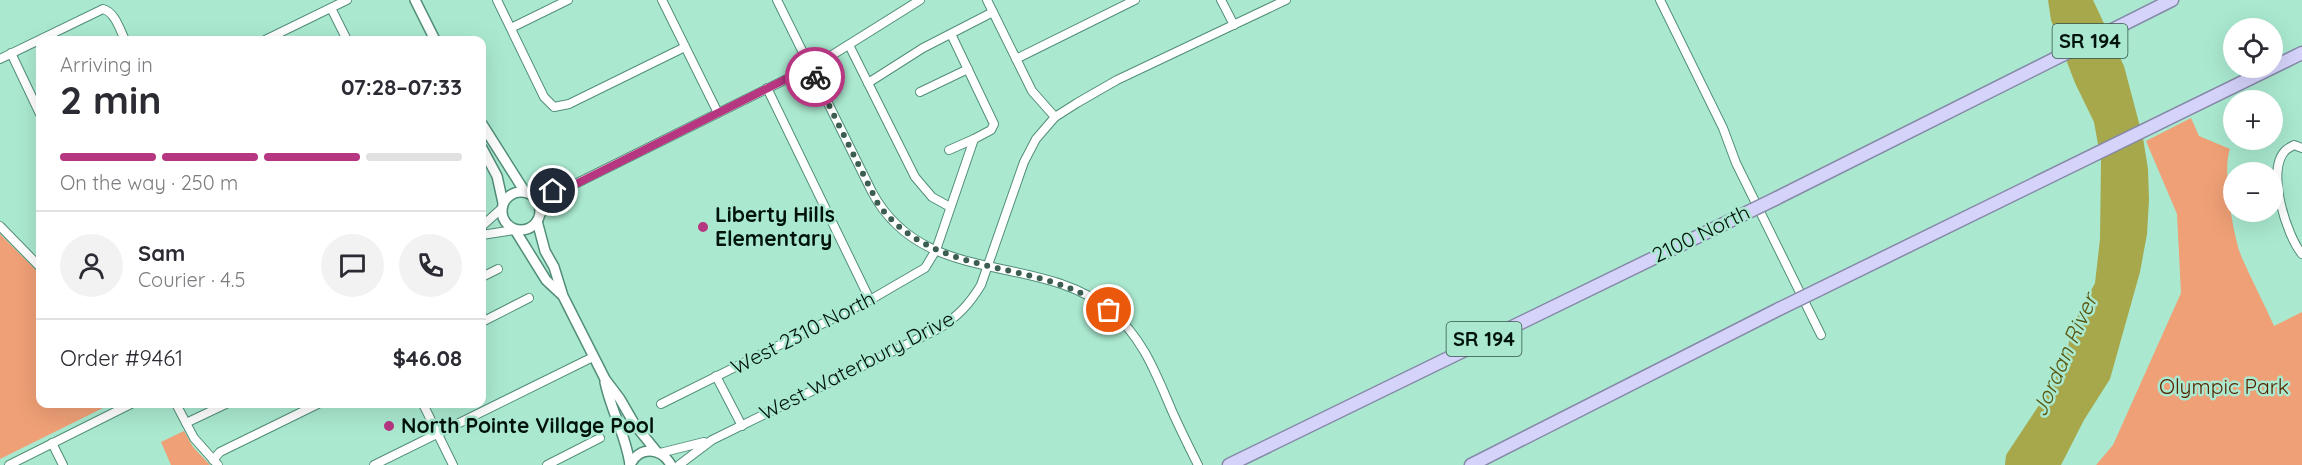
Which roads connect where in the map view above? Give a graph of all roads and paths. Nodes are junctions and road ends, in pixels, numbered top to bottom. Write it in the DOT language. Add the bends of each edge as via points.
graph roads {
  1 [pos="347,0"];
  2 [pos="415,0"];
  3 [pos="496,0"];
  4 [pos="568,0"];
  5 [pos="662,0"];
  6 [pos="777,0"];
  7 [pos="920,0"];
  8 [pos="987,0"];
  9 [pos="1135,0"];
  10 [pos="1221,0"];
  11 [pos="1286,0"];
  12 [pos="1660,0"];
  13 [pos="2172,0"];
  14 [pos="331,8"];
  15 [pos="993,12"];
  16 [pos="1234,25"];
  17 [pos="511,28"];
  18 [pos="951,34"];
  19 [pos="47,36"];
  20 [pos="123,36"];
  21 [pos="273,36"];
  22 [pos="345,36"];
  23 [pos="433,36"];
  24 [pos="36,41"];
  25 [pos="849,45"];
  26 [pos="685,46"];
  27 [pos="2302,53"];
  28 [pos="11,54"];
  29 [pos="0,59"];
  30 [pos="1016,59"];
  31 [pos="810,67"];
  32 [pos="968,69"];
  33 [pos="868,83"];
  34 [pos="767,88"];
  35 [pos="920,92"];
  36 [pos="36,106"];
  37 [pos="718,113"];
  38 [pos="1055,117"];
  39 [pos="486,130"];
  40 [pos="974,139"];
  41 [pos="2298,147"];
  42 [pos="949,150"];
  43 [pos="486,155"];
  44 [pos="572,186"];
  45 [pos="527,193"];
  46 [pos="502,206"];
  47 [pos="950,207"];
  48 [pos="538,219"];
  49 [pos="486,222"];
  50 [pos="0,226"];
  51 [pos="514,230"];
  52 [pos="486,234"];
  53 [pos="936,250"];
  54 [pos="2302,254"];
  55 [pos="36,263"];
  56 [pos="987,267"];
  57 [pos="498,269"];
  58 [pos="486,275"];
  59 [pos="563,296"];
  60 [pos="529,298"];
  61 [pos="870,300"];
  62 [pos="486,320"];
  63 [pos="1821,335"];
  64 [pos="593,357"];
  65 [pos="716,376"];
  66 [pos="605,379"];
  67 [pos="661,404"];
  68 [pos="123,408"];
  69 [pos="178,408"];
  70 [pos="218,408"];
  71 [pos="310,408"];
  72 [pos="425,408"];
  73 [pos="186,423"];
  74 [pos="741,426"];
  75 [pos="438,434"];
  76 [pos="600,438"];
  77 [pos="712,440"];
  78 [pos="52,443"];
  79 [pos="658,452"];
  80 [pos="215,462"];
  81 [pos="9,465"];
  82 [pos="63,465"];
  83 [pos="374,465"];
  84 [pos="453,465"];
  85 [pos="547,465"];
  86 [pos="630,465"];
  87 [pos="671,465"];
  88 [pos="679,465"];
  89 [pos="1197,465"];
  90 [pos="1229,465"];
  91 [pos="1471,465"];
  1 -- 14 [label="street"];
  2 -- 23 [label="street"];
  3 -- 17 [label="street"];
  4 -- 17 [label="street"];
  5 -- 26 [label="street"];
  6 -- 31 [label="street"];
  7 -- 25 [label="street"];
  8 -- 15 [label="street"];
  9 -- 30 [label="street"];
  10 -- 16 [label="street"];
  11 -- 16 [label="street, West Waterbury Drive"];
  12 -- 63 [label="street"];
  13 -- 90 [label="highway, 2100 North / SR 194, bridge"];
  14 -- 21 [label="street"];
  14 -- 22 [label="street"];
  15 -- 18 [label="street"];
  15 -- 30 [label="street"];
  16 -- 38 [label="street, West Waterbury Drive" via="1117,80"];
  17 -- 26 [label="street" via="544,97 554,107 568,104"];
  18 -- 32 [label="street"];
  18 -- 33 [label="street"];
  19 -- 20 [label="street" via="106,9"];
  24 -- 28 [label="street"];
  25 -- 31 [label="street"];
  25 -- 33 [label="street"];
  26 -- 37 [label="street"];
  27 -- 91 [label="highway, bridge"];
  28 -- 29 [label="street"];
  28 -- 36 [label="street"];
  30 -- 38 [label="street" via="1032,91"];
  31 -- 34 [label="street"];
  31 -- 53 [label="street" via="878,204 908,235"];
  32 -- 35 [label="street"];
  32 -- 40 [label="street" via="993,121 993,127"];
  33 -- 47 [label="street" via="915,177 932,197"];
  34 -- 37 [label="street"];
  34 -- 61 [label="street"];
  37 -- 44 [label="street"];
  38 -- 56 [label="street, West Waterbury Drive" via="1024,162"];
  39 -- 45 [label="street"];
  40 -- 42 [label="street"];
  40 -- 47 [label="street"];
  41 -- 54 [label="street" via="2285,151 2279,162 2278,184 2291,238"];
  43 -- 46 [label="street" via="497,176"];
  44 -- 45 [label="street"];
  44 -- 48 [label="street" via="553,199"];
  45 -- 46 [label="street" via="514,193"];
  45 -- 48 [label="street" via="539,206"];
  46 -- 49 [label="street"];
  46 -- 51 [label="street" via="503,219"];
  47 -- 53 [label="street"];
  48 -- 51 [label="street" via="530,228"];
  48 -- 59 [label="street" via="545,251"];
  50 -- 55 [label="street"];
  51 -- 52 [label="street"];
  51 -- 59 [label="street" via="546,280"];
  53 -- 56 [label="street"];
  53 -- 61 [label="street, West 2310 North" via="925,268"];
  56 -- 74 [label="street, West Waterbury Drive" via="971,302 957,317"];
  56 -- 89 [label="street" via="1066,286 1118,317 1152,364"];
  57 -- 58 [label="street"];
  59 -- 64 [label="street"];
  60 -- 62 [label="street"];
  61 -- 65 [label="street, West 2310 North"];
  64 -- 66 [label="street"];
  64 -- 75 [label="street"];
  65 -- 67 [label="street, West 2310 North"];
  65 -- 74 [label="street"];
  66 -- 79 [label="street"];
  66 -- 86 [label="street"];
  68 -- 78 [label="street"];
  69 -- 73 [label="street"];
  70 -- 73 [label="street"];
  71 -- 80 [label="street" via="220,452"];
  72 -- 75 [label="street"];
  73 -- 80 [label="street"];
  74 -- 77 [label="street, West Waterbury Drive"];
  75 -- 83 [label="street"];
  75 -- 84 [label="street"];
  76 -- 85 [label="street"];
  77 -- 79 [label="street, West Waterbury Drive"];
  77 -- 88 [label="street, West Waterbury Drive"];
  78 -- 81 [label="street"];
  78 -- 82 [label="street"];
  79 -- 86 [label="street" via="641,453"];
  79 -- 87 [label="street"];
}
